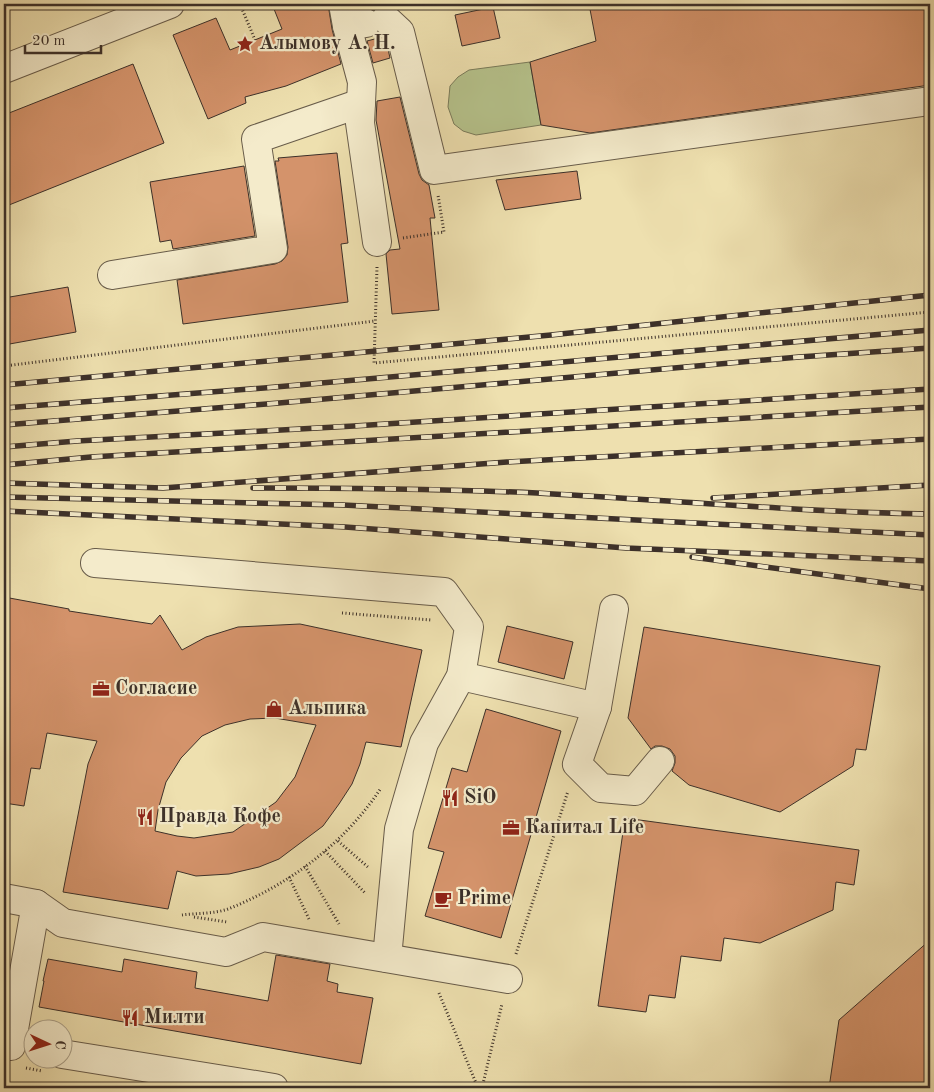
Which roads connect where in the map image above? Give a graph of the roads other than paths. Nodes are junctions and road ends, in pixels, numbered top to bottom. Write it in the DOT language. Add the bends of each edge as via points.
graph roads {
  1 [pos="170,4"];
  2 [pos="385,12"];
  3 [pos="345,15"];
  4 [pos="4,69"];
  5 [pos="930,101"];
  6 [pos="361,103"];
  7 [pos="377,242"];
  8 [pos="112,275"];
  9 [pos="95,563"];
  10 [pos="614,609"];
  11 [pos="461,676"];
  12 [pos="597,708"];
  13 [pos="660,761"];
  14 [pos="4,898"];
  15 [pos="36,904"];
  16 [pos="386,958"];
  17 [pos="508,979"];
  18 [pos="16,1047"];
  19 [pos="72,1056"];
  20 [pos="274,1088"];
  1 -- 4 [label="street"];
  2 -- 3 [label="street"];
  2 -- 5 [label="street" via="400,32 434,170"];
  3 -- 6 [label="street" via="362,82"];
  6 -- 7 [label="street" via="360,123"];
  6 -- 8 [label="street" via="256,139 273,249"];
  9 -- 11 [label="street" via="444,592 469,627"];
  10 -- 12 [label="street"];
  11 -- 12 [label="street"];
  11 -- 16 [label="street" via="424,744 399,828"];
  12 -- 13 [label="street" via="577,764 600,788 635,791"];
  14 -- 15 [label="street"];
  15 -- 16 [label="street" via="63,923 226,952 263,937"];
  15 -- 18 [label="street"];
  16 -- 17 [label="street"];
  19 -- 20 [label="street"];
}
